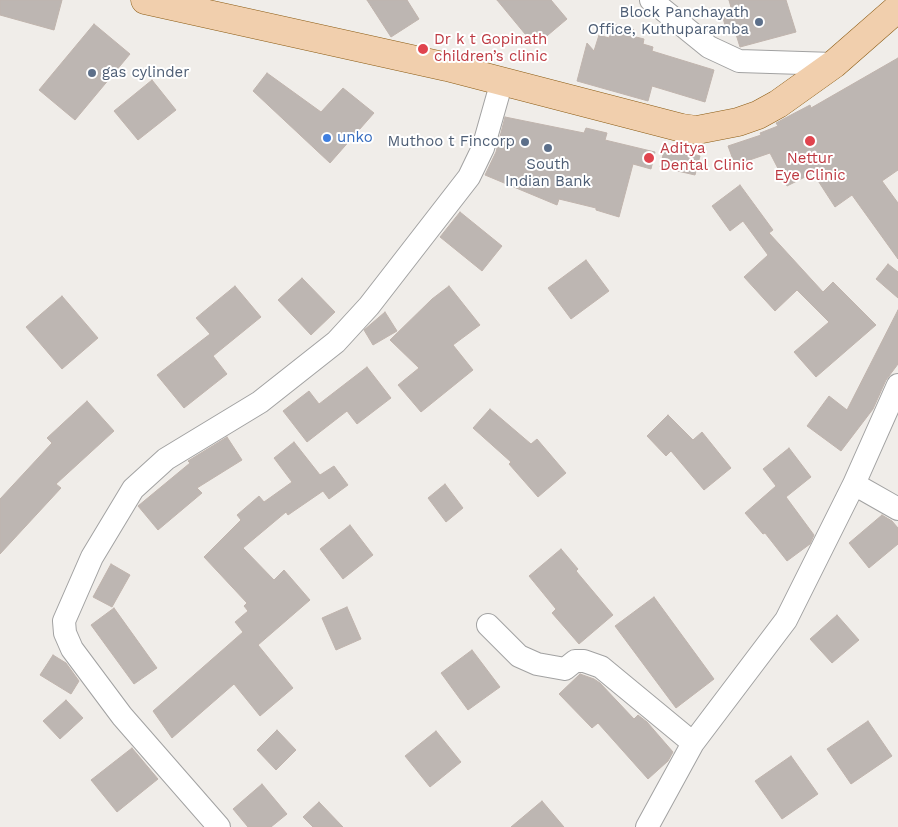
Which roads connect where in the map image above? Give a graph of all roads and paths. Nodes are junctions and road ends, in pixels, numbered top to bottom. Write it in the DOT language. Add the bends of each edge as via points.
graph roads {
  1 [pos="145,0"];
  2 [pos="651,0"];
  3 [pos="898,8"];
  4 [pos="834,64"];
  5 [pos="502,81"];
  6 [pos="898,385"];
  7 [pos="854,484"];
  8 [pos="898,509"];
  9 [pos="488,625"];
  10 [pos="692,743"];
  11 [pos="219,827"];
  12 [pos="647,827"];
  1 -- 5 [label="main road"];
  2 -- 4 [label="street" via="709,47 738,61"];
  3 -- 4 [label="main road"];
  4 -- 5 [label="main road" via="758,115 712,129 697,130"];
  5 -- 11 [label="street" via="483,148 469,177 369,306 336,342 267,396 166,459 133,489 92,557 64,621 72,649 116,708"];
  6 -- 7 [label="street"];
  7 -- 8 [label="street"];
  7 -- 10 [label="street" via="786,620"];
  9 -- 10 [label="street" via="519,656 537,664 565,669 575,661 584,660 601,666"];
  10 -- 12 [label="street"];
}
